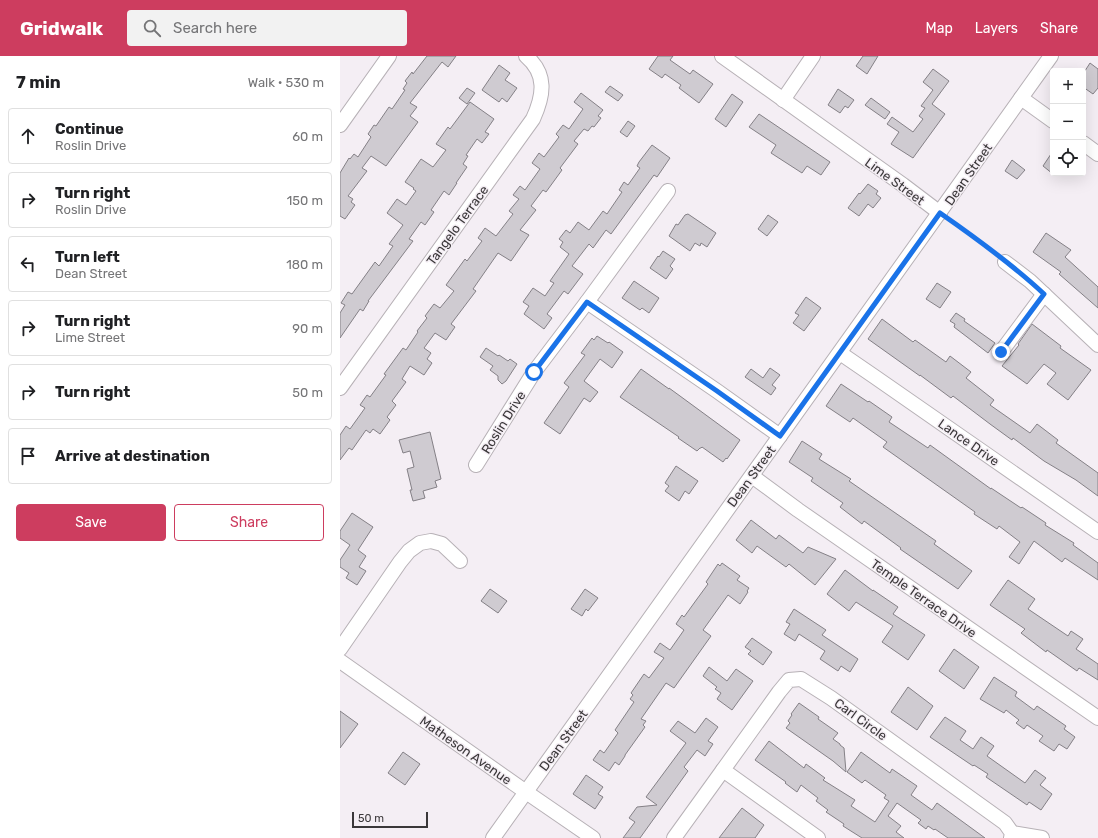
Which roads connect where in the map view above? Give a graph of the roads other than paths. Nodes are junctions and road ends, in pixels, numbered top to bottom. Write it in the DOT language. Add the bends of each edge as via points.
graph roads {
  1 [pos="389,56"];
  2 [pos="526,56"];
  3 [pos="722,56"];
  4 [pos="813,56"];
  5 [pos="1051,56"];
  6 [pos="1021,98"];
  7 [pos="783,100"];
  8 [pos="1050,119"];
  9 [pos="340,125"];
  10 [pos="1086,145"];
  11 [pos="1098,154"];
  12 [pos="668,191"];
  13 [pos="940,213"];
  14 [pos="1006,262"];
  15 [pos="1044,294"];
  16 [pos="587,302"];
  17 [pos="1098,345"];
  18 [pos="1001,352"];
  19 [pos="840,353"];
  20 [pos="340,388"];
  21 [pos="780,436"];
  22 [pos="476,465"];
  23 [pos="752,476"];
  24 [pos="1098,532"];
  25 [pos="460,561"];
  26 [pos="340,649"];
  27 [pos="340,661"];
  28 [pos="1098,718"];
  29 [pos="723,770"];
  30 [pos="526,792"];
  31 [pos="1012,835"];
  32 [pos="493,838"];
  33 [pos="593,838"];
  34 [pos="674,838"];
  35 [pos="818,838"];
  36 [pos="1042,838"];
  1 -- 9 [label="street"];
  2 -- 20 [label="street, Tangelo Terrace" via="536,67 542,84 538,109 533,118"];
  3 -- 7 [label="street, Lime Street"];
  4 -- 7 [label="street"];
  5 -- 6 [label="street, Dean Street"];
  6 -- 8 [label="street"];
  6 -- 13 [label="street, Dean Street"];
  7 -- 13 [label="street, Lime Street"];
  10 -- 11 [label="street"];
  12 -- 16 [label="street, Roslin Drive"];
  13 -- 19 [label="street, Dean Street"];
  14 -- 15 [label="street"];
  15 -- 17 [label="street"];
  15 -- 18 [label="street"];
  16 -- 21 [label="street"];
  16 -- 22 [label="street, Roslin Drive" via="534,372"];
  19 -- 21 [label="street, Dean Street"];
  19 -- 24 [label="street, Lance Drive"];
  21 -- 23 [label="street, Dean Street"];
  23 -- 28 [label="street, Temple Terrace Drive"];
  23 -- 30 [label="street, Dean Street"];
  25 -- 26 [label="street" via="442,544 431,541 420,543 409,551"];
  27 -- 30 [label="street, Matheson Avenue"];
  29 -- 31 [label="street, Carl Circle" via="789,680 801,678 1005,823"];
  29 -- 34 [label="street, Carl Circle"];
  29 -- 35 [label="street"];
  30 -- 32 [label="street, Dean Street"];
  30 -- 33 [label="street, Matheson Avenue"];
  31 -- 36 [label="street"];
}
